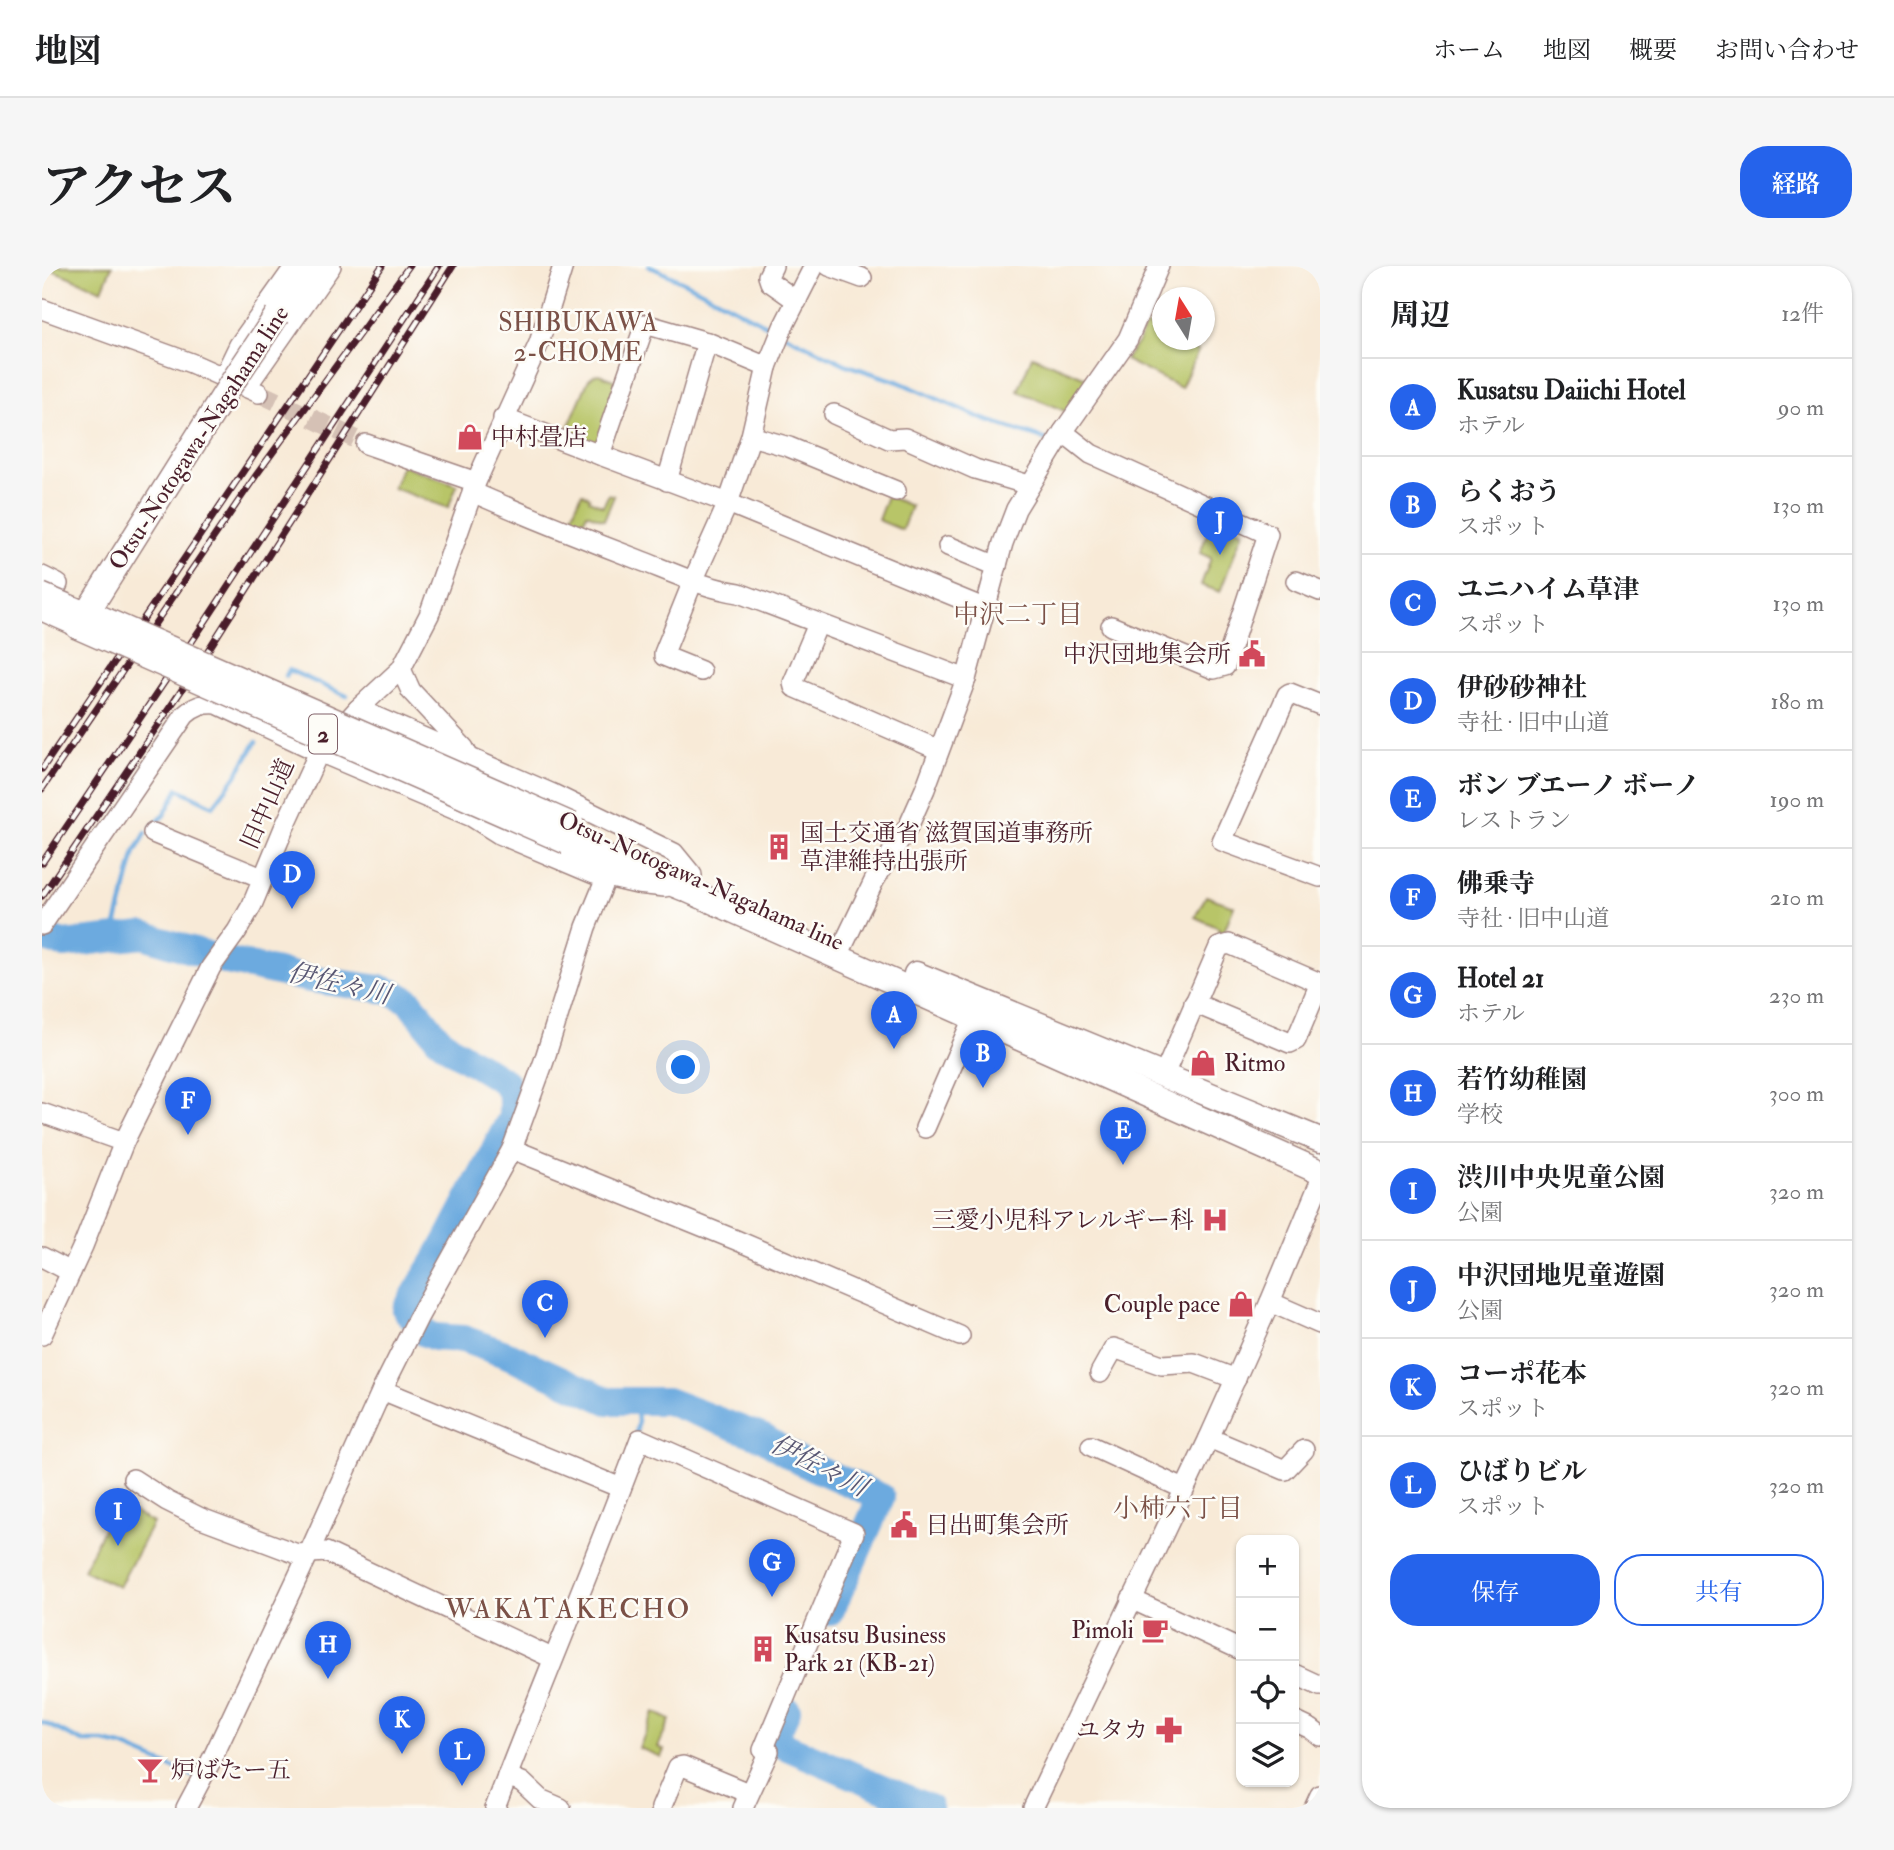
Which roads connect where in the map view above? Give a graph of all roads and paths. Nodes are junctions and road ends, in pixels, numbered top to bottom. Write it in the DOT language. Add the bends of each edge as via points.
graph roads {
  1 [pos="295,266"];
  2 [pos="314,266"];
  3 [pos="331,266"];
  4 [pos="563,266"];
  5 [pos="773,266"];
  6 [pos="814,266"];
  7 [pos="829,266"];
  8 [pos="1159,266"];
  9 [pos="862,278"];
  10 [pos="797,301"];
  11 [pos="42,309"];
  12 [pos="707,342"];
  13 [pos="767,367"];
  14 [pos="224,376"];
  15 [pos="834,414"];
  16 [pos="503,418"];
  17 [pos="1063,432"];
  18 [pos="751,436"];
  19 [pos="366,444"];
  20 [pos="600,454"];
  21 [pos="667,481"];
  22 [pos="1029,485"];
  23 [pos="474,487"];
  24 [pos="896,491"];
  25 [pos="728,503"];
  26 [pos="948,546"];
  27 [pos="997,566"];
  28 [pos="42,576"];
  29 [pos="692,581"];
  30 [pos="1296,581"];
  31 [pos="1320,591"];
  32 [pos="42,593"];
  33 [pos="986,609"];
  34 [pos="42,611"];
  35 [pos="42,617"];
  36 [pos="83,620"];
  37 [pos="818,624"];
  38 [pos="1111,626"];
  39 [pos="401,669"];
  40 [pos="701,671"];
  41 [pos="966,679"];
  42 [pos="1320,705"];
  43 [pos="358,709"];
  44 [pos="939,750"];
  45 [pos="319,752"];
  46 [pos="469,758"];
  47 [pos="153,833"];
  48 [pos="607,876"];
  49 [pos="1320,877"];
  50 [pos="262,878"];
  51 [pos="688,882"];
  52 [pos="42,925"];
  53 [pos="840,951"];
  54 [pos="1320,983"];
  55 [pos="1194,1003"];
  56 [pos="973,1018"];
  57 [pos="1163,1077"];
  58 [pos="42,1113"];
  59 [pos="925,1128"];
  60 [pos="1320,1140"];
  61 [pos="124,1142"];
  62 [pos="512,1149"];
  63 [pos="1320,1172"];
  64 [pos="1320,1182"];
  65 [pos="42,1258"];
  66 [pos="71,1272"];
  67 [pos="1270,1302"];
  68 [pos="1320,1324"];
  69 [pos="42,1335"];
  70 [pos="960,1336"];
  71 [pos="1100,1373"];
  72 [pos="1236,1379"];
  73 [pos="382,1390"];
  74 [pos="1209,1438"];
  75 [pos="1091,1447"];
  76 [pos="1304,1450"];
  77 [pos="133,1479"];
  78 [pos="621,1488"];
  79 [pos="1184,1489"];
  80 [pos="308,1555"];
  81 [pos="1131,1599"];
  82 [pos="1236,1648"];
  83 [pos="552,1658"];
  84 [pos="1299,1676"];
  85 [pos="1320,1686"];
  86 [pos="1299,1723"];
  87 [pos="1320,1736"];
  88 [pos="508,1776"];
  89 [pos="1320,1796"];
  90 [pos="745,1800"];
  91 [pos="186,1808"];
  92 [pos="495,1808"];
  93 [pos="561,1808"];
  94 [pos="661,1808"];
  95 [pos="1033,1808"];
  96 [pos="1314,1808"];
  1 -- 14 [label="street" via="239,345"];
  2 -- 36 [label="main road, Otsu-Notogawa-Nagahama line, bridge" via="229,387"];
  3 -- 14 [label="street" via="253,390"];
  4 -- 16 [label="street, 旧中山道" via="539,343"];
  5 -- 10 [label="street" via="770,282"];
  6 -- 10 [label="street"];
  7 -- 9 [label="street"];
  8 -- 17 [label="street" via="1128,339"];
  10 -- 13 [label="street"];
  11 -- 14 [label="street"];
  12 -- 13 [label="street"];
  12 -- 20 [label="street" via="645,324"];
  12 -- 21 [label="street"];
  13 -- 18 [label="street"];
  15 -- 22 [label="street" via="889,439 905,438"];
  16 -- 20 [label="street"];
  16 -- 23 [label="street, 旧中山道"];
  17 -- 22 [label="street"];
  17 -- 38 [label="street" via="1099,458 1268,534 1225,666 1214,669"];
  18 -- 24 [label="street"];
  18 -- 25 [label="street"];
  19 -- 23 [label="street"];
  20 -- 21 [label="street"];
  21 -- 25 [label="street"];
  22 -- 27 [label="street"];
  23 -- 29 [label="street" via="543,523"];
  23 -- 39 [label="street, 旧中山道" via="429,615"];
  25 -- 29 [label="street"];
  25 -- 33 [label="street"];
  26 -- 27 [label="street"];
  27 -- 33 [label="street"];
  28 -- 35 [label="street" via="58,584"];
  29 -- 37 [label="street" via="739,593"];
  29 -- 40 [label="street" via="664,656"];
  30 -- 31 [label="street"];
  32 -- 36 [label="street, bridge"];
  33 -- 41 [label="street"];
  34 -- 36 [label="street, bridge"];
  36 -- 51 [label="main road, Otsu-Notogawa-Nagahama line / 2, bridge"];
  37 -- 41 [label="street"];
  37 -- 44 [label="street" via="794,687"];
  39 -- 43 [label="street, 旧中山道"];
  39 -- 46 [label="street" via="411,691"];
  41 -- 44 [label="street"];
  42 -- 49 [label="street" via="1287,695 1222,842"];
  43 -- 45 [label="street, 旧中山道"];
  43 -- 46 [label="street"];
  44 -- 53 [label="street" via="909,825 874,881"];
  45 -- 48 [label="street" via="472,817 499,835"];
  45 -- 50 [label="street, 旧中山道"];
  45 -- 52 [label="street" via="217,704 194,708 154,758"];
  46 -- 51 [label="street" via="674,853"];
  47 -- 50 [label="street"];
  48 -- 51 [label="street" via="637,884"];
  48 -- 62 [label="street"];
  50 -- 61 [label="street, 旧中山道" via="251,905 211,967"];
  51 -- 53 [label="main road, Otsu-Notogawa-Nagahama line / 2"];
  53 -- 56 [label="main road, Otsu-Notogawa-Nagahama line / 2"];
  53 -- 57 [label="main road, Otsu-Notogawa-Nagahama line / 2"];
  54 -- 55 [label="street" via="1229,944 1219,947"];
  54 -- 55 [label="street" via="1296,1040 1290,1043"];
  55 -- 57 [label="street"];
  56 -- 59 [label="street"];
  56 -- 63 [label="main road, Otsu-Notogawa-Nagahama line / 2"];
  57 -- 60 [label="main road, Otsu-Notogawa-Nagahama line / 2"];
  58 -- 61 [label="street"];
  61 -- 66 [label="street, 旧中山道"];
  62 -- 70 [label="street"];
  62 -- 73 [label="street"];
  64 -- 67 [label="street"];
  65 -- 66 [label="street"];
  66 -- 69 [label="street, 旧中山道"];
  67 -- 68 [label="street"];
  67 -- 72 [label="street"];
  71 -- 72 [label="street" via="1114,1348 1162,1366 1194,1363"];
  72 -- 74 [label="street"];
  73 -- 78 [label="street"];
  73 -- 80 [label="street"];
  74 -- 76 [label="street" via="1285,1470"];
  74 -- 79 [label="street"];
  75 -- 79 [label="street"];
  77 -- 80 [label="street" via="201,1518"];
  78 -- 83 [label="street" via="580,1599"];
  78 -- 90 [label="street" via="640,1438 854,1533 763,1750 769,1751"];
  79 -- 81 [label="street"];
  80 -- 83 [label="street" via="326,1552"];
  80 -- 91 [label="street"];
  81 -- 82 [label="street"];
  81 -- 95 [label="street"];
  83 -- 88 [label="street"];
  84 -- 85 [label="street"];
  86 -- 87 [label="street"];
  88 -- 92 [label="street"];
  88 -- 93 [label="street" via="522,1782 540,1800"];
  89 -- 96 [label="street"];
  90 -- 94 [label="street" via="683,1766 678,1767"];
}
